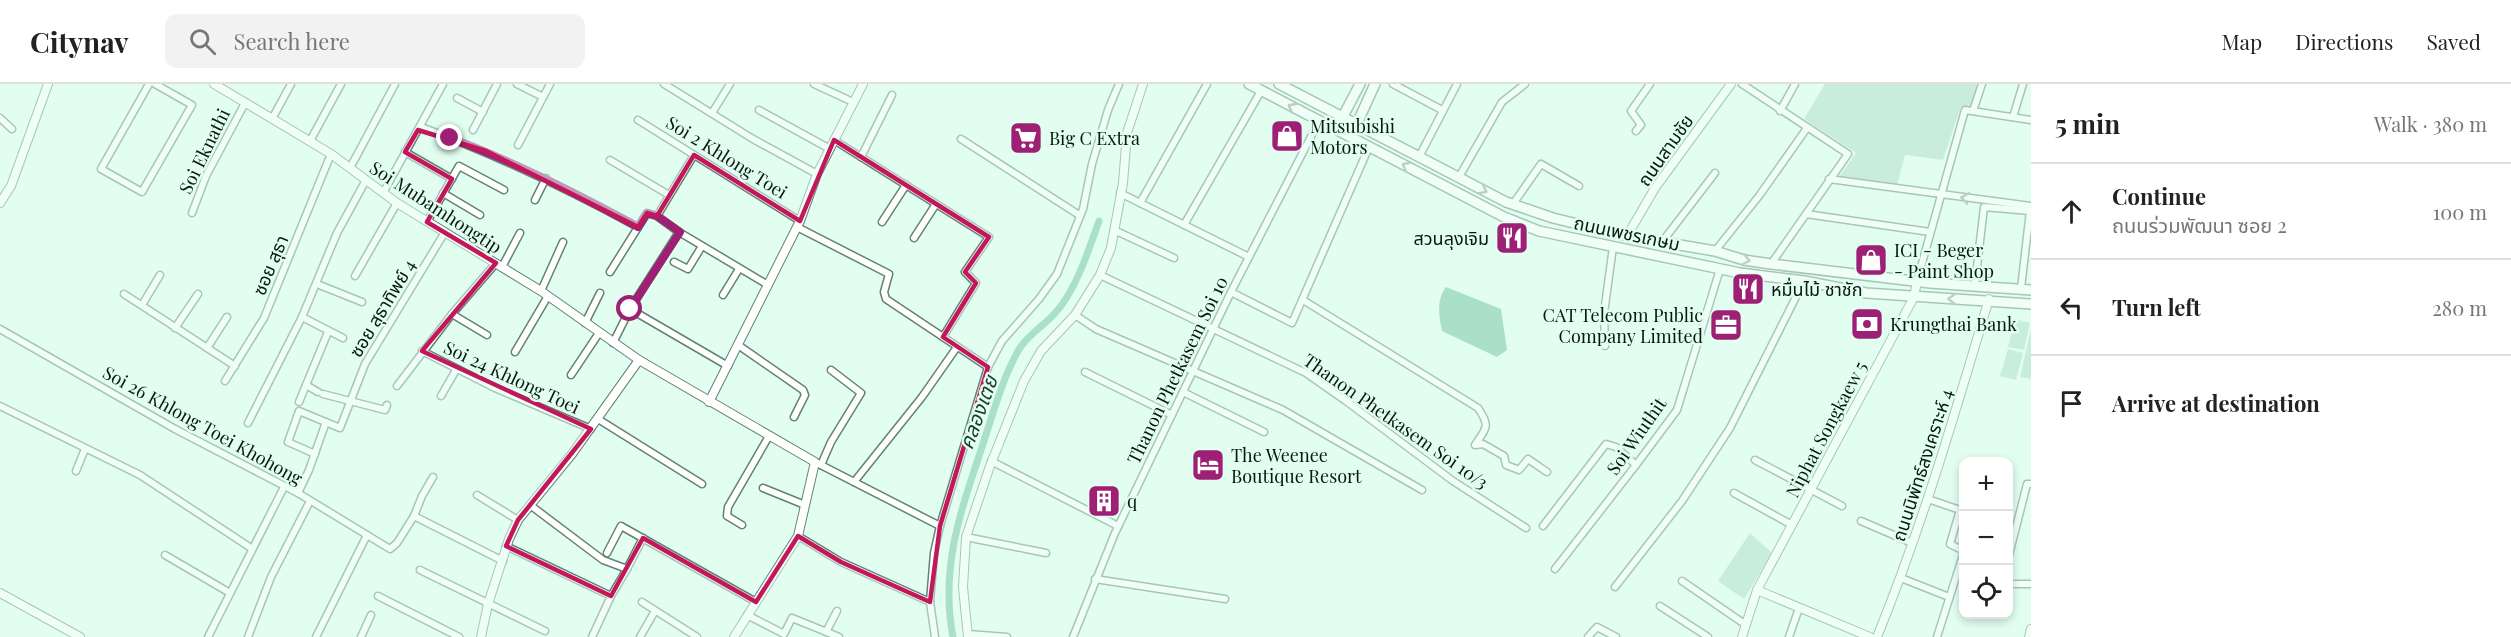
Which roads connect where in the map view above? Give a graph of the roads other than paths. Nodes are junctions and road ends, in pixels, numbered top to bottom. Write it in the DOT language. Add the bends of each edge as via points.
graph roads {
  1 [pos="48,84"];
  2 [pos="149,84"];
  3 [pos="155,84"];
  4 [pos="214,84"];
  5 [pos="291,84"];
  6 [pos="341,84"];
  7 [pos="395,84"];
  8 [pos="443,84"];
  9 [pos="497,84"];
  10 [pos="517,84"];
  11 [pos="550,84"];
  12 [pos="664,84"];
  13 [pos="730,84"];
  14 [pos="814,84"];
  15 [pos="863,84"];
  16 [pos="1119,84"];
  17 [pos="1143,84"];
  18 [pos="1207,84"];
  19 [pos="1248,84"];
  20 [pos="1279,84"];
  21 [pos="1360,84"];
  22 [pos="1376,84"];
  23 [pos="1393,84"];
  24 [pos="1457,84"];
  25 [pos="1525,84"];
  26 [pos="1650,84"];
  27 [pos="1731,84"];
  28 [pos="1742,84"];
  29 [pos="1795,84"];
  30 [pos="1982,84"];
  31 [pos="2023,84"];
  32 [pos="1261,90"];
  33 [pos="892,94"];
  34 [pos="543,97"];
  35 [pos="457,98"];
  36 [pos="853,102"];
  37 [pos="245,103"];
  38 [pos="759,110"];
  39 [pos="1442,110"];
  40 [pos="1780,111"];
  41 [pos="1973,111"];
  42 [pos="483,112"];
  43 [pos="712,113"];
  44 [pos="2013,117"];
  45 [pos="0,118"];
  46 [pos="1342,118"];
  47 [pos="272,119"];
  48 [pos="638,120"];
  49 [pos="2031,120"];
  50 [pos="1319,121"];
  51 [pos="1356,125"];
  52 [pos="1807,128"];
  53 [pos="12,129"];
  54 [pos="418,130"];
  55 [pos="473,130"];
  56 [pos="1336,130"];
  57 [pos="1636,131"];
  58 [pos="1351,137"];
  59 [pos="961,139"];
  60 [pos="834,140"];
  61 [pos="310,141"];
  62 [pos="518,145"];
  63 [pos="1369,147"];
  64 [pos="830,149"];
  65 [pos="405,152"];
  66 [pos="331,154"];
  67 [pos="694,155"];
  68 [pos="861,157"];
  69 [pos="1419,157"];
  70 [pos="610,160"];
  71 [pos="350,168"];
  72 [pos="1714,173"];
  73 [pos="817,174"];
  74 [pos="1459,177"];
  75 [pos="546,178"];
  76 [pos="452,179"];
  77 [pos="1829,179"];
  78 [pos="366,180"];
  79 [pos="906,185"];
  80 [pos="1580,186"];
  81 [pos="504,190"];
  82 [pos="383,193"];
  83 [pos="443,193"];
  84 [pos="1120,193"];
  85 [pos="1940,194"];
  86 [pos="669,195"];
  87 [pos="535,200"];
  88 [pos="0,203"];
  89 [pos="397,203"];
  90 [pos="1140,203"];
  91 [pos="936,204"];
  92 [pos="1513,204"];
  93 [pos="2031,206"];
  94 [pos="192,213"];
  95 [pos="1806,214"];
  96 [pos="480,215"];
  97 [pos="1079,215"];
  98 [pos="657,216"];
  99 [pos="427,222"];
  100 [pos="882,222"];
  101 [pos="798,224"];
  102 [pos="1184,225"];
  103 [pos="638,227"];
  104 [pos="1114,230"];
  105 [pos="445,232"];
  106 [pos="680,232"];
  107 [pos="1930,232"];
  108 [pos="520,233"];
  109 [pos="1627,236"];
  110 [pos="914,238"];
  111 [pos="562,242"];
  112 [pos="1662,242"];
  113 [pos="702,246"];
  114 [pos="1613,247"];
  115 [pos="1625,249"];
  116 [pos="1715,251"];
  117 [pos="1249,257"];
  118 [pos="1173,258"];
  119 [pos="674,262"];
  120 [pos="1771,264"];
  121 [pos="499,265"];
  122 [pos="740,269"];
  123 [pos="1720,269"];
  124 [pos="610,272"];
  125 [pos="1100,275"];
  126 [pos="160,276"];
  127 [pos="355,276"];
  128 [pos="1804,281"];
  129 [pos="1917,281"];
  130 [pos="318,284"];
  131 [pos="1975,284"];
  132 [pos="768,285"];
  133 [pos="2026,289"];
  134 [pos="1231,292"];
  135 [pos="544,293"];
  136 [pos="600,293"];
  137 [pos="124,294"];
  138 [pos="198,294"];
  139 [pos="723,295"];
  140 [pos="1914,297"];
  141 [pos="1989,299"];
  142 [pos="1303,300"];
  143 [pos="362,302"];
  144 [pos="2031,304"];
  145 [pos="142,305"];
  146 [pos="630,309"];
  147 [pos="452,314"];
  148 [pos="1075,315"];
  149 [pos="227,317"];
  150 [pos="302,317"];
  151 [pos="585,323"];
  152 [pos="0,328"];
  153 [pos="175,328"];
  154 [pos="1213,329"];
  155 [pos="328,332"];
  156 [pos="599,333"];
  157 [pos="487,336"];
  158 [pos="943,337"];
  159 [pos="343,338"];
  160 [pos="613,343"];
  161 [pos="738,345"];
  162 [pos="1605,346"];
  163 [pos="957,347"];
  164 [pos="207,348"];
  165 [pos="422,351"];
  166 [pos="514,352"];
  167 [pos="639,360"];
  168 [pos="235,366"];
  169 [pos="728,366"];
  170 [pos="988,367"];
  171 [pos="456,370"];
  172 [pos="831,370"];
  173 [pos="1085,372"];
  174 [pos="1192,372"];
  175 [pos="571,375"];
  176 [pos="225,381"];
  177 [pos="306,385"];
  178 [pos="397,386"];
  179 [pos="1183,392"];
  180 [pos="441,396"];
  181 [pos="350,401"];
  182 [pos="299,402"];
  183 [pos="709,402"];
  184 [pos="387,405"];
  185 [pos="0,406"];
  186 [pos="1172,415"];
  187 [pos="794,417"];
  188 [pos="598,419"];
  189 [pos="326,422"];
  190 [pos="248,423"];
  191 [pos="591,429"];
  192 [pos="1264,432"];
  193 [pos="769,436"];
  194 [pos="85,448"];
  195 [pos="315,454"];
  196 [pos="1755,460"];
  197 [pos="991,461"];
  198 [pos="818,464"];
  199 [pos="1636,465"];
  200 [pos="76,471"];
  201 [pos="1547,472"];
  202 [pos="433,477"];
  203 [pos="854,482"];
  204 [pos="702,484"];
  205 [pos="2031,484"];
  206 [pos="284,487"];
  207 [pos="763,488"];
  208 [pos="1422,490"];
  209 [pos="1811,490"];
  210 [pos="298,493"];
  211 [pos="1734,493"];
  212 [pos="477,495"];
  213 [pos="1928,499"];
  214 [pos="310,501"];
  215 [pos="530,505"];
  216 [pos="805,505"];
  217 [pos="1842,506"];
  218 [pos="1960,511"];
  219 [pos="1959,513"];
  220 [pos="414,516"];
  221 [pos="518,520"];
  222 [pos="1861,520"];
  223 [pos="742,525"];
  224 [pos="1118,525"];
  225 [pos="1792,525"];
  226 [pos="939,526"];
  227 [pos="1543,526"];
  228 [pos="1526,528"];
  229 [pos="367,535"];
  230 [pos="798,536"];
  231 [pos="966,537"];
  232 [pos="643,538"];
  233 [pos="2013,539"];
  234 [pos="1912,543"];
  235 [pos="506,546"];
  236 [pos="251,548"];
  237 [pos="1959,548"];
  238 [pos="607,553"];
  239 [pos="1046,553"];
  240 [pos="165,555"];
  241 [pos="503,561"];
  242 [pos="1959,565"];
  243 [pos="627,569"];
  244 [pos="1555,569"];
  245 [pos="420,570"];
  246 [pos="1901,578"];
  247 [pos="1095,579"];
  248 [pos="1682,581"];
  249 [pos="2013,584"];
  250 [pos="2031,584"];
  251 [pos="1615,587"];
  252 [pos="1757,590"];
  253 [pos="0,593"];
  254 [pos="230,593"];
  255 [pos="378,596"];
  256 [pos="611,596"];
  257 [pos="1949,597"];
  258 [pos="1225,599"];
  259 [pos="642,602"];
  260 [pos="756,602"];
  261 [pos="930,602"];
  262 [pos="488,604"];
  263 [pos="1660,606"];
  264 [pos="1799,608"];
  265 [pos="655,611"];
  266 [pos="837,611"];
  267 [pos="370,615"];
  268 [pos="747,615"];
  269 [pos="1746,625"];
  270 [pos="2031,629"];
  271 [pos="545,631"];
  272 [pos="826,632"];
  273 [pos="363,636"];
  274 [pos="968,636"];
  275 [pos="80,637"];
  276 [pos="208,637"];
  277 [pos="248,637"];
  278 [pos="316,637"];
  279 [pos="459,637"];
  280 [pos="482,637"];
  281 [pos="592,637"];
  282 [pos="640,637"];
  283 [pos="697,637"];
  284 [pos="734,637"];
  285 [pos="839,637"];
  286 [pos="935,637"];
  287 [pos="1007,637"];
  288 [pos="1073,637"];
  289 [pos="1588,637"];
  290 [pos="1616,637"];
  291 [pos="1708,637"];
  292 [pos="1742,637"];
  293 [pos="1789,637"];
  294 [pos="1870,637"];
  295 [pos="1877,637"];
  296 [pos="1937,637"];
  297 [pos="2029,637"];
  1 -- 88 [label="street"];
  2 -- 3 [label="street" via="101,169 142,192 192,105"];
  4 -- 37 [label="street, Soi Mubamhongtip"];
  5 -- 47 [label="street"];
  6 -- 61 [label="street"];
  7 -- 71 [label="street"];
  8 -- 54 [label="street"];
  9 -- 42 [label="street"];
  10 -- 34 [label="street"];
  11 -- 34 [label="street"];
  12 -- 43 [label="street"];
  13 -- 43 [label="street"];
  14 -- 36 [label="street"];
  15 -- 36 [label="street"];
  16 -- 97 [label="street"];
  17 -- 84 [label="street" via="1127,133"];
  18 -- 90 [label="street"];
  19 -- 32 [label="main road, ถนนเพชรเกษม"];
  20 -- 46 [label="main road, ถนนเพชรเกษม"];
  21 -- 46 [label="main road"];
  22 -- 51 [label="main road"];
  23 -- 39 [label="street"];
  24 -- 39 [label="street"];
  25 -- 74 [label="street" via="1502,102"];
  26 -- 57 [label="street" via="1631,111 1641,125"];
  27 -- 109 [label="street, ถนนสามชัย" via="1655,188"];
  28 -- 40 [label="street"];
  29 -- 40 [label="street"];
  30 -- 41 [label="street"];
  31 -- 44 [label="street"];
  50 -- 32 [label="main road, ถนนเพชรเกษม, one-way"];
  32 -- 102 [label="street"];
  33 -- 68 [label="street"];
  34 -- 62 [label="street"];
  35 -- 42 [label="street"];
  36 -- 60 [label="street"];
  37 -- 47 [label="street, Soi Mubamhongtip"];
  37 -- 94 [label="street, Soi Eknathi" via="206,176"];
  38 -- 64 [label="street"];
  39 -- 69 [label="street"];
  40 -- 52 [label="street"];
  41 -- 44 [label="street"];
  41 -- 85 [label="street" via="1965,110"];
  42 -- 55 [label="street"];
  43 -- 73 [label="street"];
  44 -- 49 [label="street"];
  45 -- 53 [label="street"];
  46 -- 51 [label="main road, ถนนเพชรเกษม"];
  46 -- 56 [label="main road"];
  47 -- 61 [label="street, Soi Mubamhongtip"];
  48 -- 67 [label="street, Soi 2 Khlong Toei"];
  50 -- 56 [label="main road, ถนนเพชรเกษม"];
  50 -- 117 [label="street, Thanon Phetkasem Soi 10"];
  51 -- 58 [label="main road"];
  51 -- 69 [label="main road, ถนนเพชรเกษม"];
  52 -- 77 [label="street" via="1848,154"];
  52 -- 116 [label="street"];
  54 -- 65 [label="street"];
  54 -- 75 [label="street" via="486,151"];
  56 -- 58 [label="main road, ถนนเพชรเกษม"];
  58 -- 63 [label="main road, ถนนเพชรเกษม"];
  59 -- 97 [label="street"];
  60 -- 64 [label="street"];
  60 -- 68 [label="street"];
  61 -- 66 [label="street, Soi Mubamhongtip"];
  114 -- 63 [label="main road, ถนนเพชรเกษม, one-way" via="1524,226"];
  63 -- 142 [label="street"];
  64 -- 73 [label="street"];
  65 -- 76 [label="street"];
  65 -- 82 [label="street"];
  66 -- 71 [label="street, Soi Mubamhongtip"];
  66 -- 168 [label="street, ซอย สุธา" via="264,318"];
  67 -- 86 [label="street"];
  67 -- 101 [label="street, Soi 2 Khlong Toei"];
  68 -- 79 [label="street"];
  69 -- 74 [label="main road, ถนนเพชรเกษม"];
  70 -- 86 [label="street"];
  71 -- 78 [label="street, Soi Mubamhongtip"];
  72 -- 112 [label="street"];
  73 -- 101 [label="street"];
  74 -- 92 [label="main road, ถนนเพชรเกษม, one-way"];
  75 -- 87 [label="street"];
  75 -- 103 [label="street"];
  76 -- 81 [label="street" via="459,166"];
  76 -- 83 [label="street"];
  77 -- 85 [label="street"];
  77 -- 95 [label="street"];
  78 -- 82 [label="street, Soi Mubamhongtip"];
  78 -- 130 [label="street" via="338,233"];
  79 -- 91 [label="street"];
  79 -- 100 [label="street"];
  80 -- 92 [label="street" via="1541,164"];
  82 -- 89 [label="street, Soi Mubamhongtip"];
  83 -- 96 [label="street"];
  83 -- 99 [label="street"];
  84 -- 90 [label="street"];
  84 -- 104 [label="street"];
  93 -- 85 [label="street, one-way"];
  85 -- 107 [label="street"];
  86 -- 98 [label="street"];
  89 -- 99 [label="street, Soi Mubamhongtip"];
  89 -- 127 [label="street"];
  90 -- 102 [label="street"];
  91 -- 110 [label="street"];
  91 -- 158 [label="street" via="989,237 964,272 976,283"];
  92 -- 109 [label="main road, ถนนเพชรเกษม"];
  95 -- 107 [label="street"];
  95 -- 120 [label="street"];
  97 -- 170 [label="street" via="1057,274 1002,341"];
  98 -- 103 [label="street" via="647,213"];
  98 -- 106 [label="street"];
  99 -- 105 [label="street, Soi Mubamhongtip"];
  101 -- 132 [label="street"];
  101 -- 158 [label="street, Soi 2 Khlong Toei" via="889,274 886,299"];
  102 -- 117 [label="street"];
  103 -- 124 [label="street"];
  104 -- 118 [label="street"];
  104 -- 125 [label="street"];
  105 -- 121 [label="street, Soi Mubamhongtip"];
  105 -- 181 [label="street, ซอย สุธาทิพย์ 4" via="365,364"];
  106 -- 113 [label="street"];
  106 -- 146 [label="street"];
  107 -- 129 [label="street"];
  108 -- 121 [label="street"];
  109 -- 112 [label="main road, ถนนเพชรเกษม"];
  109 -- 115 [label="main road"];
  111 -- 135 [label="street"];
  112 -- 116 [label="main road, ถนนเพชรเกษม"];
  113 -- 119 [label="street" via="688,269"];
  113 -- 122 [label="street"];
  114 -- 115 [label="main road, ถนนเพชรเกษม"];
  114 -- 162 [label="street" via="1604,313"];
  115 -- 123 [label="main road, ถนนเพชรเกษม"];
  116 -- 120 [label="main road, ถนนเพชรเกษม, one-way"];
  117 -- 134 [label="street, Thanon Phetkasem Soi 10"];
  120 -- 129 [label="main road, ถนนเพชรเกษม"];
  121 -- 135 [label="street, Soi Mubamhongtip"];
  121 -- 147 [label="street"];
  122 -- 132 [label="street"];
  122 -- 139 [label="street"];
  123 -- 128 [label="main road, ถนนเพชรเกษม"];
  123 -- 199 [label="street, Soi Wiuthit" via="1677,410"];
  125 -- 148 [label="street"];
  125 -- 154 [label="street, Thanon Phetkasem Soi 10/3"];
  126 -- 145 [label="street"];
  128 -- 140 [label="main road, ถนนเพชรเกษม"];
  128 -- 251 [label="street" via="1730,428 1682,501"];
  129 -- 131 [label="main road, ถนนเพชรเกษม"];
  129 -- 140 [label="street, Niphat Songkaew 5"];
  130 -- 143 [label="street"];
  130 -- 150 [label="street"];
  131 -- 133 [label="main road, ถนนเพชรเกษม"];
  131 -- 133 [label="street" via="1984,207 2030,211"];
  132 -- 161 [label="street"];
  134 -- 142 [label="street" via="1292,322"];
  134 -- 154 [label="street, Thanon Phetkasem Soi 10"];
  135 -- 151 [label="street, Soi Mubamhongtip"];
  135 -- 166 [label="street"];
  136 -- 151 [label="street"];
  137 -- 145 [label="street"];
  138 -- 153 [label="street"];
  141 -- 140 [label="main road, ถนนเพชรเกษม, one-way"];
  140 -- 209 [label="street, Niphat Songkaew 5"];
  141 -- 144 [label="main road, ถนนเพชรเกษม"];
  141 -- 213 [label="street, ถนนนิพัทธ์สงเคราะห์ 4"];
  142 -- 201 [label="street" via="1478,408 1487,426 1475,445 1483,444 1504,456 1506,465 1519,470 1528,459"];
  145 -- 153 [label="street"];
  146 -- 160 [label="street"];
  146 -- 169 [label="street"];
  147 -- 157 [label="street"];
  147 -- 165 [label="street"];
  148 -- 174 [label="street" via="1096,329"];
  148 -- 197 [label="street" via="1041,351 1024,381"];
  149 -- 164 [label="street"];
  150 -- 155 [label="street"];
  150 -- 190 [label="street"];
  151 -- 156 [label="street, Soi Mubamhongtip"];
  152 -- 206 [label="street, Soi 26 Khlong Toei Khohong"];
  153 -- 164 [label="street"];
  154 -- 174 [label="street, Thanon Phetkasem Soi 10"];
  154 -- 228 [label="street, Thanon Phetkasem Soi 10/3" via="1305,373 1453,481"];
  155 -- 159 [label="street"];
  155 -- 177 [label="street"];
  156 -- 160 [label="street, Soi Mubamhongtip"];
  156 -- 175 [label="street"];
  158 -- 163 [label="street"];
  160 -- 167 [label="street, Soi Mubamhongtip"];
  161 -- 169 [label="street"];
  161 -- 187 [label="street" via="803,390 805,395"];
  163 -- 170 [label="street"];
  163 -- 203 [label="street"];
  164 -- 168 [label="street"];
  165 -- 171 [label="street, Soi 24 Khlong Toei"];
  165 -- 178 [label="street"];
  167 -- 183 [label="street, Soi Mubamhongtip"];
  167 -- 188 [label="street"];
  168 -- 176 [label="street, ซอย สุธา"];
  169 -- 183 [label="street"];
  170 -- 226 [label="street"];
  171 -- 180 [label="street"];
  171 -- 191 [label="street, Soi 24 Khlong Toei"];
  172 -- 198 [label="street" via="861,393"];
  173 -- 186 [label="street"];
  174 -- 179 [label="street, Thanon Phetkasem Soi 10"];
  174 -- 208 [label="street" via="1283,410"];
  177 -- 181 [label="street"];
  177 -- 182 [label="street"];
  179 -- 186 [label="street, Thanon Phetkasem Soi 10"];
  179 -- 192 [label="street"];
  181 -- 184 [label="street" via="385,410"];
  181 -- 189 [label="street, ซอย สุธาทิพย์ 4" via="340,428"];
  183 -- 193 [label="street, Soi Mubamhongtip"];
  185 -- 194 [label="street"];
  186 -- 224 [label="street, Thanon Phetkasem Soi 10"];
  188 -- 191 [label="street"];
  188 -- 204 [label="street"];
  189 -- 195 [label="street"];
  189 -- 195 [label="street" via="299,411 288,442"];
  191 -- 215 [label="street"];
  193 -- 198 [label="street, Soi Mubamhongtip"];
  193 -- 223 [label="street" via="728,507 727,516"];
  194 -- 200 [label="street"];
  194 -- 236 [label="street" via="140,475"];
  195 -- 210 [label="street"];
  196 -- 209 [label="street"];
  197 -- 224 [label="street"];
  197 -- 231 [label="street"];
  198 -- 203 [label="street"];
  198 -- 216 [label="street"];
  199 -- 227 [label="street" via="1616,447 1606,444"];
  199 -- 244 [label="street, Soi Wiuthit"];
  202 -- 220 [label="street"];
  203 -- 226 [label="street"];
  205 -- 233 [label="street" via="2027,484"];
  206 -- 210 [label="street, Soi 26 Khlong Toei Khohong"];
  206 -- 236 [label="street"];
  207 -- 216 [label="street"];
  209 -- 217 [label="street"];
  209 -- 225 [label="street, Niphat Songkaew 5"];
  210 -- 214 [label="street, Soi 26 Khlong Toei Khohong"];
  211 -- 225 [label="street"];
  212 -- 221 [label="street"];
  213 -- 218 [label="street"];
  213 -- 234 [label="street, ถนนนิพัทธ์สงเคราะห์ 4"];
  214 -- 229 [label="street, Soi 26 Khlong Toei Khohong"];
  214 -- 277 [label="street" via="269,581"];
  215 -- 221 [label="street"];
  215 -- 243 [label="street" via="603,560"];
  216 -- 230 [label="street"];
  219 -- 237 [label="street" via="1950,544"];
  220 -- 229 [label="street, Soi 26 Khlong Toei Khohong" via="390,549"];
  220 -- 241 [label="street"];
  221 -- 235 [label="street"];
  222 -- 234 [label="street"];
  224 -- 247 [label="street, Thanon Phetkasem Soi 10"];
  225 -- 252 [label="street, Niphat Songkaew 5"];
  226 -- 261 [label="street"];
  229 -- 278 [label="street"];
  230 -- 260 [label="street"];
  230 -- 261 [label="street" via="841,562"];
  231 -- 239 [label="street"];
  231 -- 274 [label="street" via="963,587"];
  232 -- 238 [label="street" via="621,526"];
  232 -- 243 [label="street"];
  232 -- 260 [label="street"];
  234 -- 246 [label="street, ถนนนิพัทธ์สงเคราะห์ 4"];
  235 -- 241 [label="street"];
  235 -- 256 [label="street"];
  236 -- 254 [label="street"];
  240 -- 254 [label="street"];
  241 -- 262 [label="street"];
  242 -- 257 [label="street"];
  243 -- 256 [label="street"];
  245 -- 262 [label="street"];
  246 -- 257 [label="street"];
  246 -- 295 [label="street, ถนนนิพัทธ์สงเคราะห์ 4"];
  247 -- 258 [label="street"];
  247 -- 288 [label="street, Thanon Phetkasem Soi 10"];
  248 -- 269 [label="street"];
  249 -- 250 [label="street"];
  252 -- 264 [label="street"];
  252 -- 269 [label="street, Niphat Songkaew 5"];
  253 -- 275 [label="street"];
  254 -- 276 [label="street"];
  255 -- 279 [label="street"];
  256 -- 281 [label="street"];
  257 -- 296 [label="street"];
  259 -- 265 [label="street"];
  260 -- 268 [label="street"];
  261 -- 286 [label="street"];
  262 -- 271 [label="street"];
  262 -- 280 [label="street"];
  263 -- 291 [label="street"];
  264 -- 293 [label="street"];
  264 -- 294 [label="street"];
  265 -- 282 [label="street"];
  265 -- 283 [label="street"];
  266 -- 272 [label="street"];
  267 -- 273 [label="street"];
  268 -- 272 [label="street" via="784,634 792,618"];
  268 -- 284 [label="street"];
  269 -- 292 [label="street, Niphat Songkaew 5"];
  270 -- 297 [label="street"];
  272 -- 285 [label="street"];
  274 -- 287 [label="street"];
  289 -- 290 [label="street" via="1597,627"];
}
